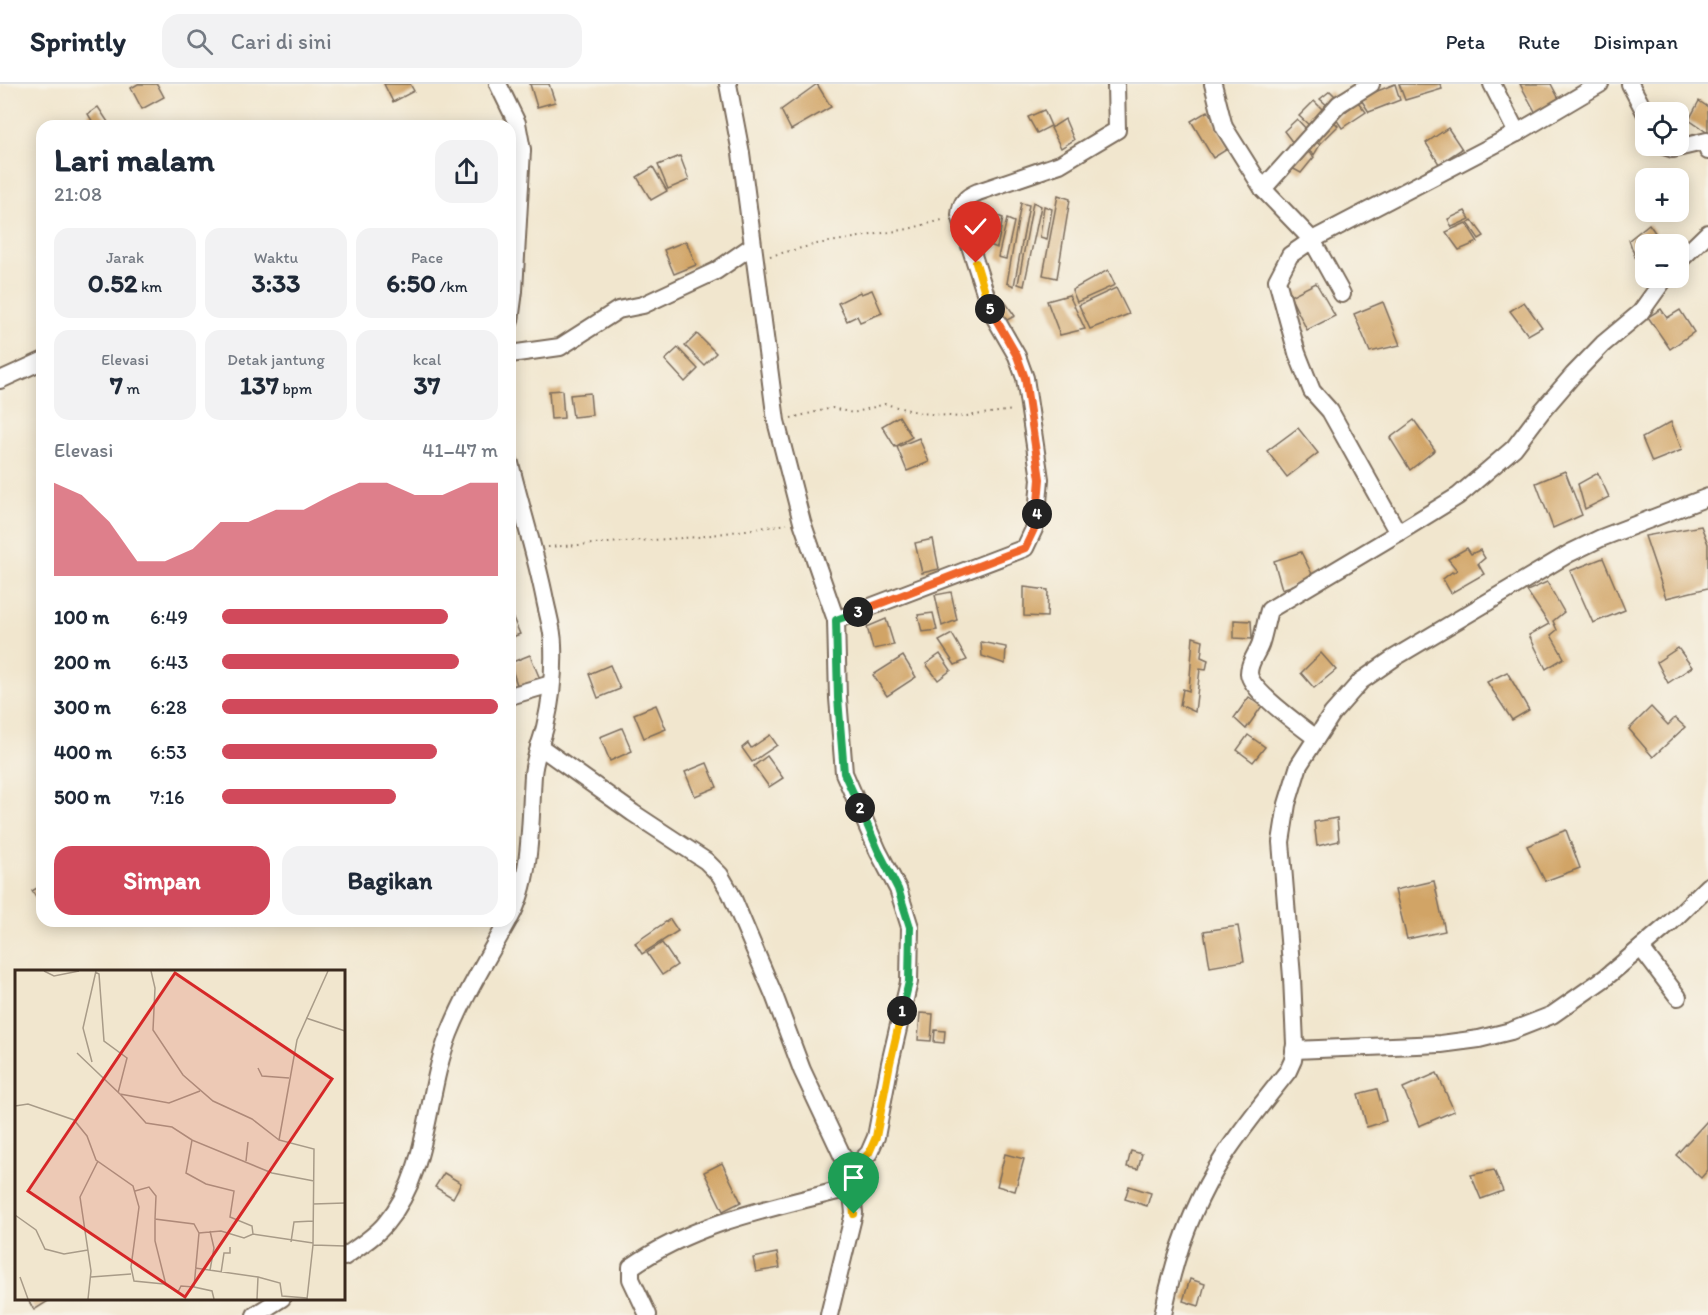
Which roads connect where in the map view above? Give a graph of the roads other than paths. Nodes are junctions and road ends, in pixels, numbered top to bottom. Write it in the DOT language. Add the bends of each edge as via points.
graph roads {
  1 [pos="498,84"];
  2 [pos="728,84"];
  3 [pos="1116,84"];
  4 [pos="1213,84"];
  5 [pos="1371,84"];
  6 [pos="1492,84"];
  7 [pos="1600,84"];
  8 [pos="1630,84"];
  9 [pos="1640,102"];
  10 [pos="516,120"];
  11 [pos="516,121"];
  12 [pos="1517,133"];
  13 [pos="1708,141"];
  14 [pos="1689,145"];
  15 [pos="1708,151"];
  16 [pos="516,152"];
  17 [pos="1263,189"];
  18 [pos="1708,233"];
  19 [pos="1312,240"];
  20 [pos="1689,251"];
  21 [pos="753,254"];
  22 [pos="1658,288"];
  23 [pos="1342,294"];
  24 [pos="516,353"];
  25 [pos="36,364"];
  26 [pos="0,380"];
  27 [pos="516,488"];
  28 [pos="1708,497"];
  29 [pos="1398,533"];
  30 [pos="836,620"];
  31 [pos="551,684"];
  32 [pos="516,694"];
  33 [pos="1316,738"];
  34 [pos="539,746"];
  35 [pos="1708,885"];
  36 [pos="516,907"];
  37 [pos="505,927"];
  38 [pos="1641,948"];
  39 [pos="1678,997"];
  40 [pos="1294,1050"];
  41 [pos="851,1179"];
  42 [pos="345,1256"];
  43 [pos="280,1300"];
  44 [pos="255,1315"];
  45 [pos="648,1315"];
  46 [pos="829,1315"];
  47 [pos="1163,1315"];
  1 -- 10 [label="street"];
  2 -- 21 [label="street"];
  3 -- 30 [label="street" via="1117,130 1060,164 971,195 961,206 960,214 991,311 1022,366 1038,456 1040,498 1034,529 1025,548"];
  4 -- 17 [label="street" via="1224,127"];
  5 -- 17 [label="street" via="1339,104"];
  6 -- 12 [label="street"];
  7 -- 12 [label="street"];
  8 -- 9 [label="street"];
  11 -- 16 [label="street"];
  12 -- 19 [label="street"];
  13 -- 14 [label="street"];
  13 -- 15 [label="street"];
  17 -- 19 [label="street"];
  18 -- 20 [label="street"];
  19 -- 23 [label="street"];
  19 -- 29 [label="street" via="1290,255 1277,280 1297,353 1312,391 1330,411"];
  21 -- 24 [label="street" via="643,305 618,310 560,347"];
  21 -- 30 [label="street" via="776,421 802,522"];
  22 -- 29 [label="street" via="1640,313 1573,375 1515,448 1458,496"];
  25 -- 26 [label="street"];
  27 -- 31 [label="street" via="553,645"];
  28 -- 33 [label="street" via="1570,553 1394,658 1361,681"];
  29 -- 33 [label="street" via="1269,610 1249,674 1254,685 1275,706"];
  30 -- 41 [label="street" via="844,773 898,889 910,927 909,982 876,1137"];
  31 -- 32 [label="street"];
  31 -- 34 [label="street"];
  33 -- 40 [label="street" via="1299,765 1281,842"];
  34 -- 36 [label="street" via="533,768 529,845"];
  34 -- 41 [label="street" via="706,861 720,875"];
  35 -- 38 [label="street"];
  37 -- 42 [label="street" via="449,1034 416,1172 386,1223"];
  38 -- 39 [label="street"];
  38 -- 40 [label="street" via="1552,1015 1511,1031 1441,1044"];
  40 -- 47 [label="street" via="1288,1071 1234,1141 1201,1198 1168,1286"];
  41 -- 45 [label="street" via="699,1230 653,1252 631,1268 631,1279"];
  41 -- 46 [label="street" via="854,1214"];
  43 -- 44 [label="street"];
}
